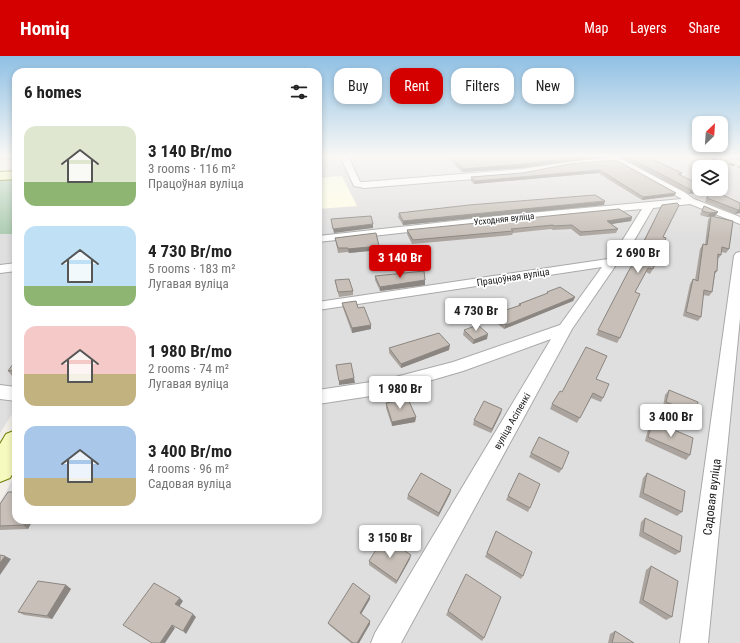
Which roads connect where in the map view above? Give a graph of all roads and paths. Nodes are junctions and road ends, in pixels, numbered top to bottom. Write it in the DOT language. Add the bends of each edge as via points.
graph roads {
  1 [pos="357,183"];
  2 [pos="384,183"];
  3 [pos="661,183"];
  4 [pos="690,201"];
  5 [pos="648,205"];
  6 [pos="740,221"];
  7 [pos="322,239"];
  8 [pos="740,256"];
  9 [pos="612,262"];
  10 [pos="12,268"];
  11 [pos="0,269"];
  12 [pos="322,305"];
  13 [pos="565,328"];
  14 [pos="0,392"];
  15 [pos="12,394"];
  16 [pos="322,396"];
  17 [pos="12,449"];
  18 [pos="0,469"];
  19 [pos="385,643"];
  20 [pos="694,643"];
  1 -- 2 [label="street"];
  3 -- 4 [label="street"];
  4 -- 5 [label="street, Усходняя вуліца"];
  4 -- 6 [label="street"];
  5 -- 7 [label="street, Усходняя вуліца"];
  5 -- 9 [label="street, вуліца Асіпенкі" via="622,251"];
  8 -- 20 [label="street, Садовая вуліца"];
  9 -- 12 [label="street, Працоўная вуліца"];
  9 -- 13 [label="street, вуліца Асіпенкі"];
  10 -- 11 [label="street"];
  13 -- 16 [label="street" via="458,367 384,387"];
  13 -- 19 [label="street, вуліца Асіпенкі"];
  14 -- 15 [label="street"];
  17 -- 18 [label="street"];
}
